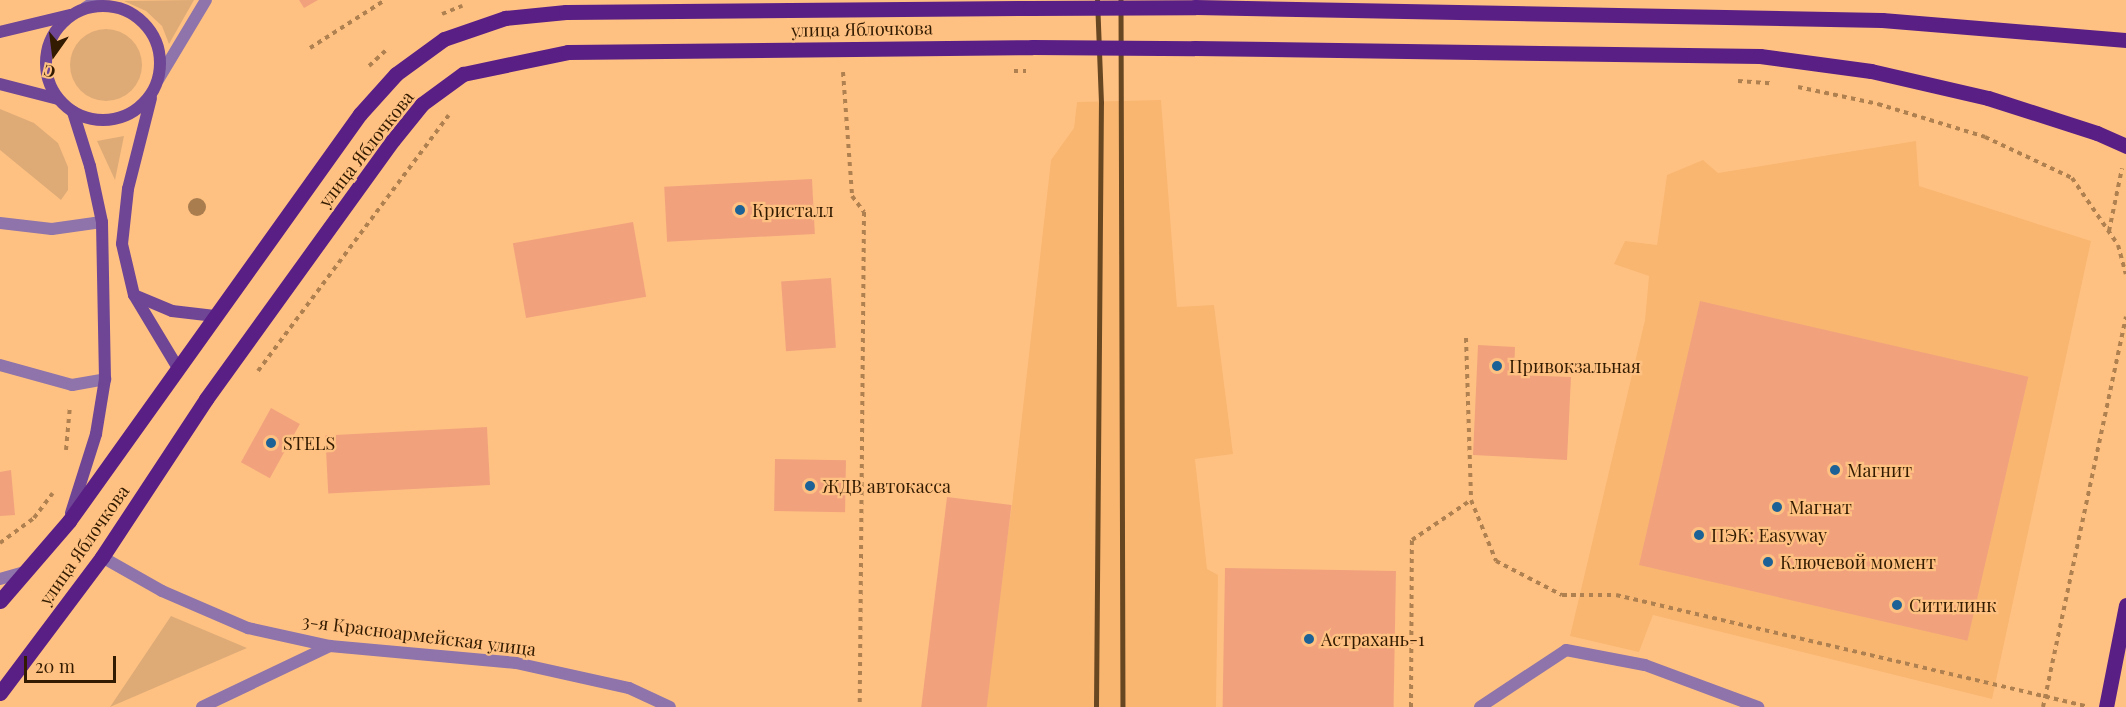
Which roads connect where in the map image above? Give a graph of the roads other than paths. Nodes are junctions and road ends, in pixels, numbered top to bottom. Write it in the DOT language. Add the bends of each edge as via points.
graph roads {
  1 [pos="97,0"];
  2 [pos="206,0"];
  3 [pos="85,9"];
  4 [pos="71,15"];
  5 [pos="0,32"];
  6 [pos="2126,40"];
  7 [pos="158,80"];
  8 [pos="0,84"];
  9 [pos="152,94"];
  10 [pos="58,99"];
  11 [pos="73,112"];
  12 [pos="2126,146"];
  13 [pos="102,222"];
  14 [pos="0,223"];
  15 [pos="134,295"];
  16 [pos="215,316"];
  17 [pos="0,365"];
  18 [pos="178,368"];
  19 [pos="105,379"];
  20 [pos="69,521"];
  21 [pos="102,557"];
  22 [pos="29,570"];
  23 [pos="0,579"];
  24 [pos="0,601"];
  25 [pos="2126,605"];
  26 [pos="330,646"];
  27 [pos="0,693"];
  28 [pos="202,707"];
  29 [pos="670,707"];
  30 [pos="1480,707"];
  31 [pos="1758,707"];
  32 [pos="2106,707"];
  1 -- 3 [label="street"];
  2 -- 7 [label="street"];
  3 -- 4 [label="main road"];
  3 -- 7 [label="main road" via="116,7 143,22 159,49"];
  4 -- 5 [label="main road"];
  4 -- 10 [label="main road" via="54,33 46,54 50,85"];
  6 -- 16 [label="main road, улица Яблочкова, bridge" via="1882,20 1196,7 566,12 505,18 444,39 396,74 360,114"];
  7 -- 9 [label="main road"];
  8 -- 10 [label="main road"];
  9 -- 11 [label="main road" via="124,116 98,120"];
  9 -- 15 [label="main road" via="124,214 124,258"];
  10 -- 11 [label="main road"];
  11 -- 13 [label="main road"];
  12 -- 21 [label="main road, улица Яблочкова, bridge" via="1988,98 1872,71 1760,56 1032,47 568,52 463,75 422,104 206,399"];
  13 -- 14 [label="street" via="52,229"];
  13 -- 19 [label="main road"];
  15 -- 16 [label="main road" via="172,311"];
  15 -- 18 [label="main road"];
  16 -- 18 [label="main road, улица Яблочкова"];
  17 -- 19 [label="street" via="72,385"];
  18 -- 20 [label="main road, улица Яблочкова"];
  19 -- 20 [label="main road" via="96,434"];
  20 -- 22 [label="main road, улица Яблочкова"];
  21 -- 26 [label="street, 3-я Красноармейская улица" via="162,591 248,628"];
  21 -- 27 [label="main road, улица Яблочкова"];
  22 -- 23 [label="street"];
  22 -- 24 [label="main road, улица Яблочкова"];
  25 -- 32 [label="main road"];
  26 -- 28 [label="street"];
  26 -- 29 [label="street, 3-я Красноармейская улица" via="516,663 629,688"];
  30 -- 31 [label="street" via="1566,650 1645,665"];
}
